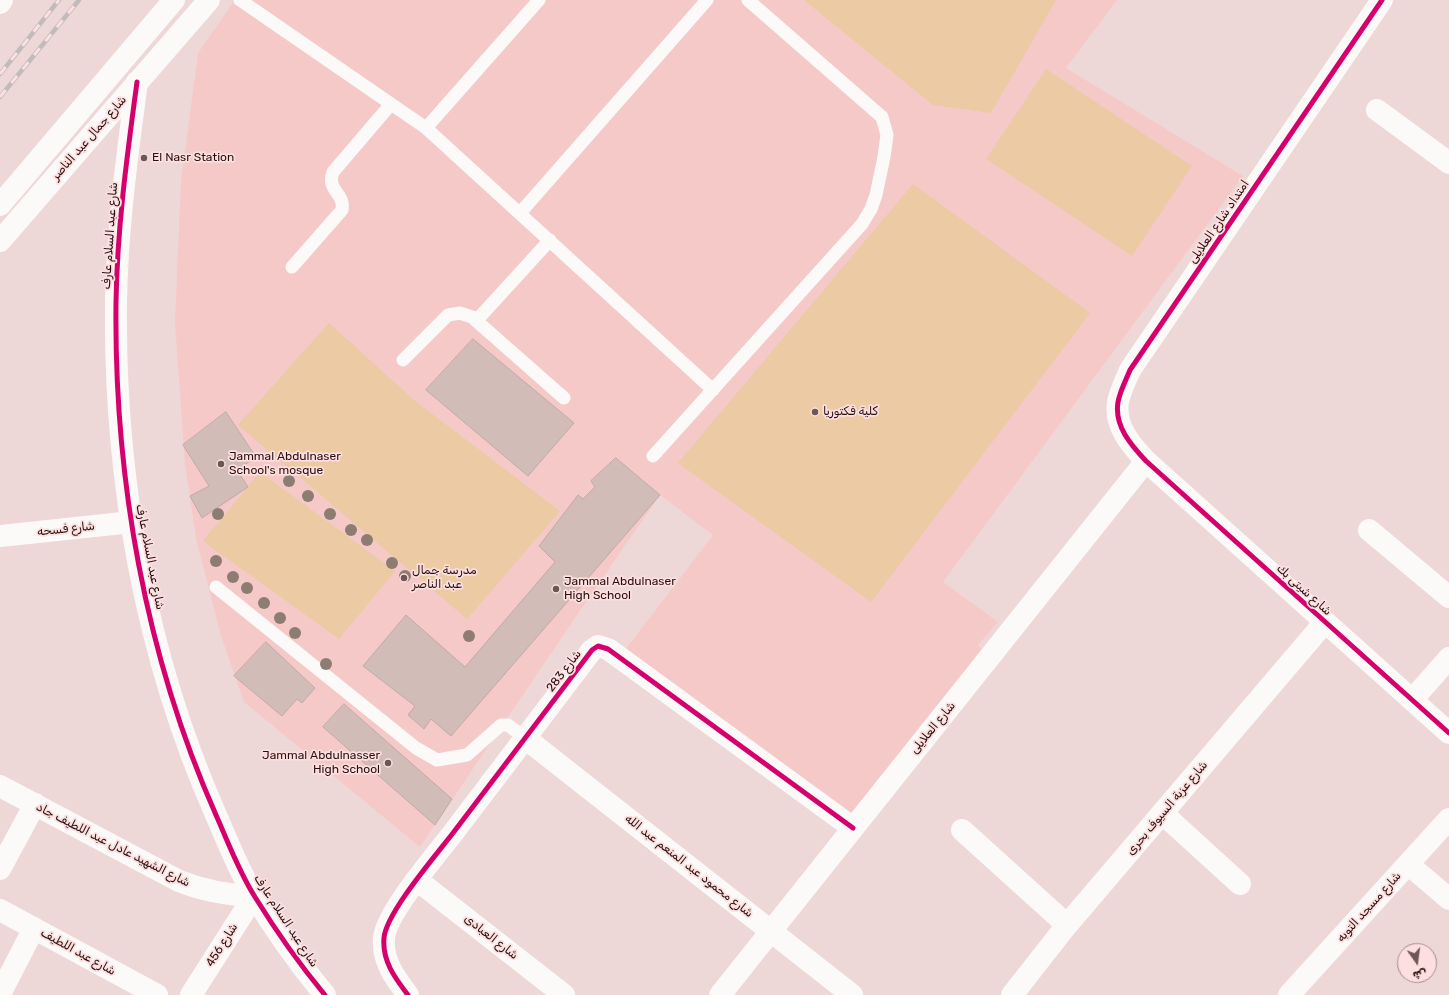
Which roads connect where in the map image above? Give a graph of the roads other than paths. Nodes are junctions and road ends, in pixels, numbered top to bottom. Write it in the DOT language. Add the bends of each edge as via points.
graph roads {
  1 [pos="2,0"];
  2 [pos="174,0"];
  3 [pos="209,0"];
  4 [pos="240,0"];
  5 [pos="539,0"];
  6 [pos="707,0"];
  7 [pos="748,0"];
  8 [pos="1382,0"];
  9 [pos="0,3"];
  10 [pos="137,82"];
  11 [pos="391,104"];
  12 [pos="1377,110"];
  13 [pos="426,128"];
  14 [pos="1449,163"];
  15 [pos="0,205"];
  16 [pos="520,213"];
  17 [pos="550,240"];
  18 [pos="0,241"];
  19 [pos="292,267"];
  20 [pos="476,321"];
  21 [pos="403,360"];
  22 [pos="713,390"];
  23 [pos="564,398"];
  24 [pos="653,456"];
  25 [pos="1146,461"];
  26 [pos="132,522"];
  27 [pos="1369,530"];
  28 [pos="0,536"];
  29 [pos="216,587"];
  30 [pos="1449,597"];
  31 [pos="1325,622"];
  32 [pos="1449,658"];
  33 [pos="1412,700"];
  34 [pos="1449,734"];
  35 [pos="525,738"];
  36 [pos="0,786"];
  37 [pos="35,804"];
  38 [pos="1162,813"];
  39 [pos="1449,819"];
  40 [pos="853,828"];
  41 [pos="962,830"];
  42 [pos="1408,864"];
  43 [pos="0,870"];
  44 [pos="417,880"];
  45 [pos="1240,884"];
  46 [pos="254,896"];
  47 [pos="1449,899"];
  48 [pos="0,910"];
  49 [pos="1067,925"];
  50 [pos="34,928"];
  51 [pos="771,931"];
  52 [pos="0,994"];
  53 [pos="157,995"];
  54 [pos="191,995"];
  55 [pos="325,995"];
  56 [pos="408,995"];
  57 [pos="564,995"];
  58 [pos="720,995"];
  59 [pos="852,995"];
  60 [pos="1012,995"];
  61 [pos="1289,995"];
  1 -- 9 [label="street"];
  2 -- 15 [label="street, شارع جمال عبد الناصر"];
  3 -- 10 [label="street, شارع جمال عبد الناصر"];
  4 -- 11 [label="lane"];
  5 -- 13 [label="lane"];
  6 -- 16 [label="lane"];
  7 -- 22 [label="lane" via="882,117 887,135 876,195 862,224"];
  8 -- 25 [label="street, امتداد شارع العلايلى" via="1130,370 1118,403 1120,427 1128,442"];
  10 -- 18 [label="street, شارع جمال عبد الناصر"];
  10 -- 26 [label="street, شارع عبد السلام عارف" via="119,229 116,302 117,376 122,449"];
  11 -- 13 [label="lane"];
  11 -- 19 [label="lane" via="333,172 330,180 332,188 340,195 342,210"];
  12 -- 14 [label="street"];
  13 -- 16 [label="lane"];
  16 -- 17 [label="lane"];
  17 -- 20 [label="lane"];
  17 -- 22 [label="lane"];
  20 -- 21 [label="lane" via="460,313 448,315"];
  20 -- 23 [label="lane"];
  22 -- 24 [label="lane"];
  25 -- 31 [label="street, شارع شيتى بك"];
  25 -- 40 [label="street, شارع العلايلى"];
  26 -- 28 [label="street, شارع فسحه"];
  26 -- 46 [label="street, شارع عبد السلام عارف" via="144,592 182,728 207,795"];
  27 -- 30 [label="street"];
  29 -- 35 [label="lane" via="416,748 437,760 468,755 501,725 508,725"];
  31 -- 33 [label="street, شارع شيتى بك"];
  31 -- 38 [label="street, شارع عزبة السيوف بحرى"];
  32 -- 33 [label="street"];
  33 -- 34 [label="street, شارع شيتى بك"];
  35 -- 40 [label="street, شارع 283" via="592,650 598,646 603,647 615,653"];
  35 -- 44 [label="street, شارع 283"];
  35 -- 51 [label="street, شارع محمود عبد المنعم عبد الله"];
  36 -- 37 [label="street, شارع الشهيد عادل عبد اللطيف جاد"];
  37 -- 43 [label="street"];
  37 -- 46 [label="street, شارع الشهيد عادل عبد اللطيف جاد" via="179,881 222,894"];
  38 -- 45 [label="street"];
  38 -- 49 [label="street, شارع عزبة السيوف بحرى"];
  39 -- 42 [label="street, شارع مسجد التوبه"];
  40 -- 51 [label="street, شارع العلايلى"];
  41 -- 49 [label="street"];
  42 -- 47 [label="street"];
  42 -- 61 [label="street, شارع مسجد التوبه"];
  44 -- 56 [label="street, شارع 283" via="388,922 384,938 385,955 390,971"];
  44 -- 57 [label="street, شارع العبادى"];
  46 -- 54 [label="street, شارع 456"];
  46 -- 55 [label="street, شارع عبد السلام عارف"];
  48 -- 50 [label="street, شارع عبد اللطيف"];
  49 -- 60 [label="street, شارع عزبة السيوف بحرى"];
  50 -- 52 [label="street"];
  50 -- 53 [label="street, شارع عبد اللطيف"];
  51 -- 58 [label="street, شارع العلايلى"];
  51 -- 59 [label="street, شارع محمود عبد المنعم عبد الله"];
}
